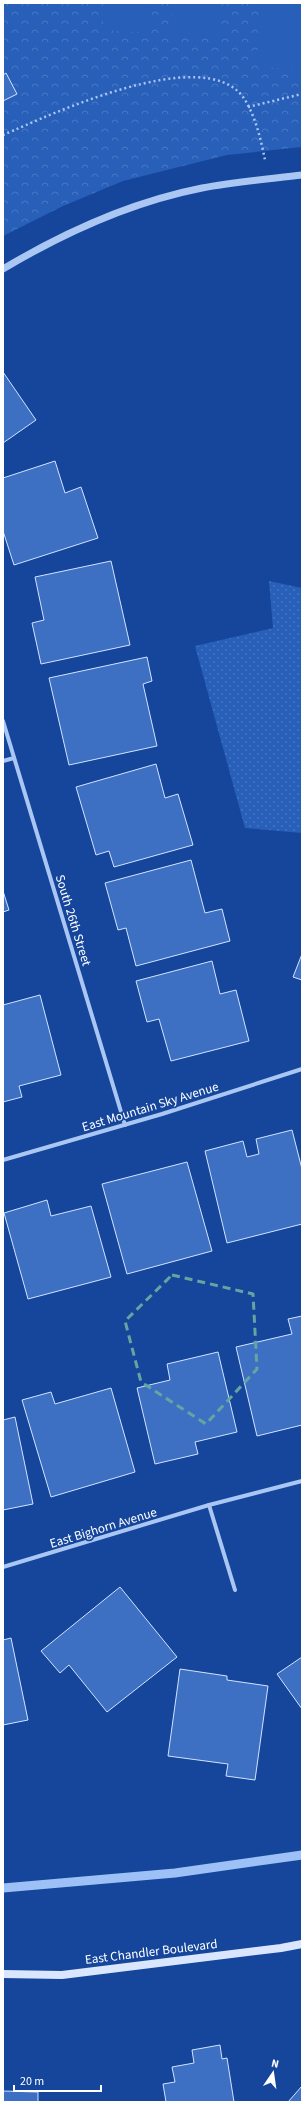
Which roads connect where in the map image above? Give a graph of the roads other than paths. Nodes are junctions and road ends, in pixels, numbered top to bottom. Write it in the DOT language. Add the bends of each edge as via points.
graph roads {
  1 [pos="302,175"];
  2 [pos="3,269"];
  3 [pos="3,721"];
  4 [pos="14,758"];
  5 [pos="3,761"];
  6 [pos="302,1069"];
  7 [pos="125,1124"];
  8 [pos="3,1160"];
  9 [pos="302,1481"];
  10 [pos="209,1505"];
  11 [pos="3,1567"];
  12 [pos="235,1590"];
  13 [pos="302,1937"];
  14 [pos="302,1944"];
  15 [pos="281,1948"];
  16 [pos="302,1948"];
  17 [pos="3,1974"];
  1 -- 2 [label="street" via="201,188 112,215 50,242"];
  3 -- 4 [label="street, South 26th Street"];
  4 -- 5 [label="street"];
  4 -- 7 [label="street, South 26th Street"];
  6 -- 7 [label="street, East Mountain Sky Avenue"];
  7 -- 8 [label="street, East Mountain Sky Avenue"];
  9 -- 10 [label="street, East Bighorn Avenue"];
  10 -- 11 [label="street, East Bighorn Avenue"];
  10 -- 12 [label="street"];
  13 -- 15 [label="main road"];
  14 -- 15 [label="main road, East Chandler Boulevard"];
  15 -- 16 [label="main road"];
  15 -- 17 [label="main road, East Chandler Boulevard" via="62,1975"];
}
